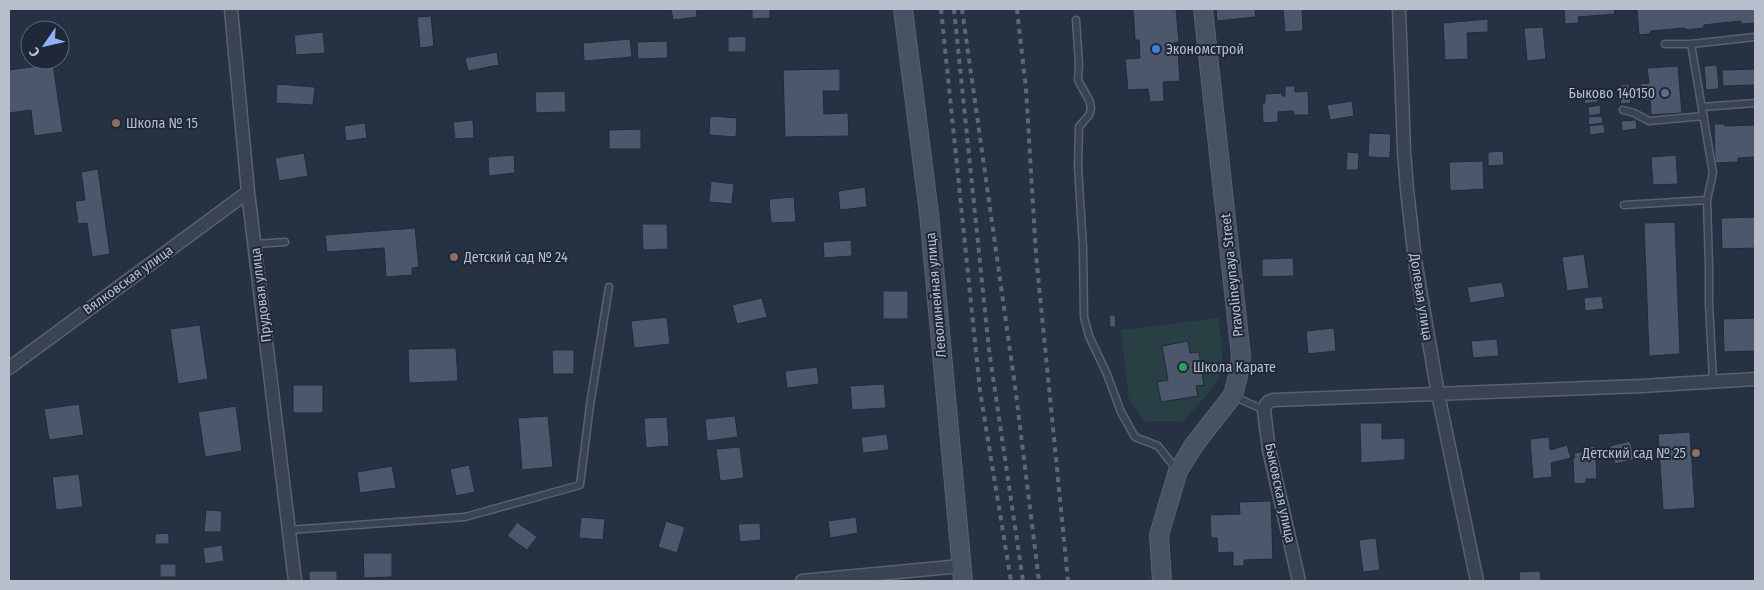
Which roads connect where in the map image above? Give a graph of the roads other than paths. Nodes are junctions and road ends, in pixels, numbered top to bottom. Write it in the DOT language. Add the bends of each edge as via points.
graph roads {
  1 [pos="231,9"];
  2 [pos="903,9"];
  3 [pos="1203,9"];
  4 [pos="1399,9"];
  5 [pos="1076,20"];
  6 [pos="1755,37"];
  7 [pos="1665,44"];
  8 [pos="1691,44"];
  9 [pos="1755,102"];
  10 [pos="1702,107"];
  11 [pos="1623,110"];
  12 [pos="1704,116"];
  13 [pos="248,192"];
  14 [pos="1707,200"];
  15 [pos="1624,205"];
  16 [pos="285,242"];
  17 [pos="255,244"];
  18 [pos="609,287"];
  19 [pos="9,368"];
  20 [pos="1755,379"];
  21 [pos="1713,381"];
  22 [pos="1438,394"];
  23 [pos="1233,396"];
  24 [pos="1265,407"];
  25 [pos="1178,471"];
  26 [pos="288,530"];
  27 [pos="962,574"];
  28 [pos="295,581"];
  29 [pos="802,581"];
  30 [pos="1162,581"];
  31 [pos="1299,581"];
  32 [pos="1477,581"];
  1 -- 13 [label="street, Прудовая улица"];
  2 -- 27 [label="main road, Леволинейная улица" via="929,214"];
  3 -- 23 [label="main road, Pravolineynaya Street" via="1241,356"];
  4 -- 22 [label="street, Долевая улица" via="1414,260"];
  5 -- 25 [label="lane" via="1078,80 1091,109 1079,128 1084,317 1121,412 1135,437 1158,446"];
  6 -- 8 [label="lane"];
  7 -- 8 [label="lane"];
  8 -- 10 [label="lane"];
  9 -- 10 [label="lane"];
  10 -- 12 [label="lane"];
  11 -- 12 [label="lane" via="1649,121"];
  12 -- 14 [label="lane" via="1713,173"];
  13 -- 17 [label="street, Прудовая улица"];
  13 -- 19 [label="street, Вялковская улица"];
  14 -- 15 [label="lane"];
  14 -- 21 [label="lane"];
  16 -- 17 [label="lane"];
  17 -- 26 [label="street, Прудовая улица"];
  18 -- 26 [label="lane" via="580,485 465,518"];
  20 -- 21 [label="street"];
  21 -- 22 [label="street"];
  22 -- 24 [label="street" via="1274,400"];
  22 -- 32 [label="street, Долевая улица"];
  23 -- 24 [label="lane"];
  23 -- 25 [label="main road, Pravolineynaya Street"];
  24 -- 31 [label="street, Быковская улица" via="1269,450"];
  25 -- 30 [label="main road, Pravolineynaya Street" via="1159,535"];
  26 -- 28 [label="street, Прудовая улица"];
  27 -- 29 [label="street"];
}
